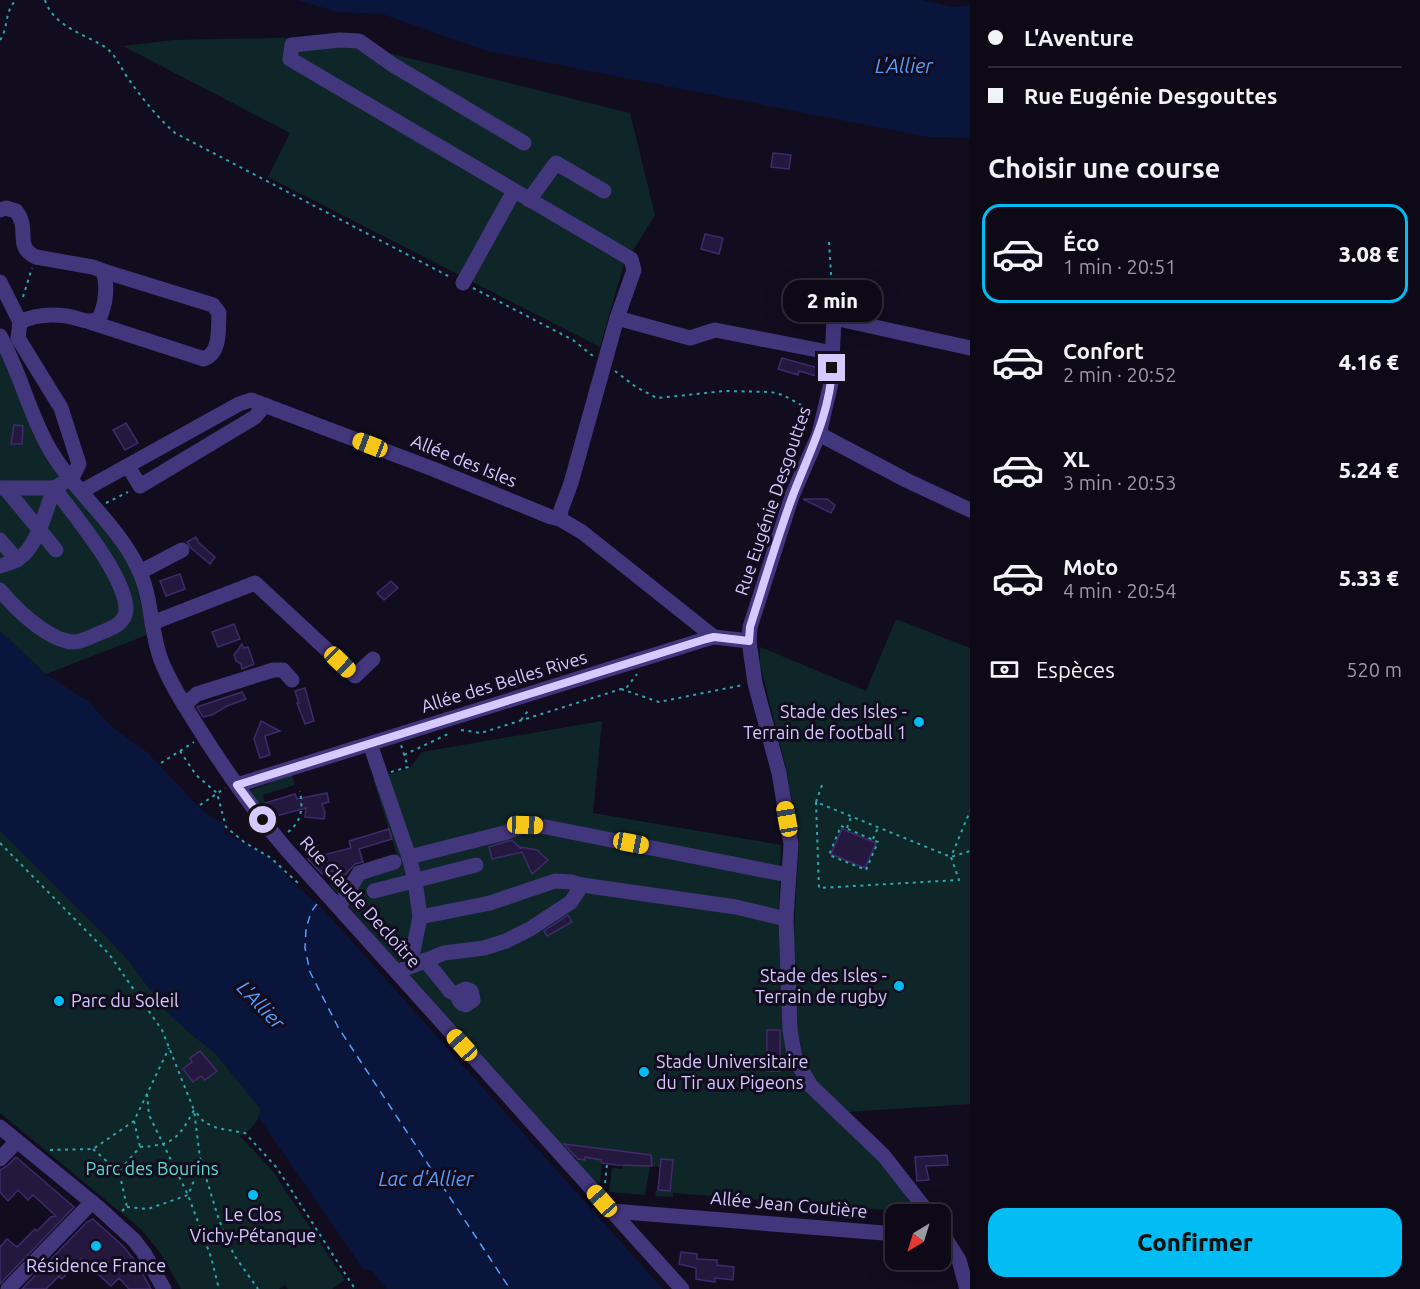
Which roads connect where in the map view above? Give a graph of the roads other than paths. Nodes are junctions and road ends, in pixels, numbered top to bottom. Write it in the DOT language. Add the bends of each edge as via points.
graph roads {
  1 [pos="524,143"];
  2 [pos="514,191"];
  3 [pos="604,191"];
  4 [pos="529,200"];
  5 [pos="0,210"];
  6 [pos="103,271"];
  7 [pos="0,282"];
  8 [pos="463,283"];
  9 [pos="617,318"];
  10 [pos="20,322"];
  11 [pos="90,322"];
  12 [pos="2,342"];
  13 [pos="970,348"];
  14 [pos="833,353"];
  15 [pos="265,405"];
  16 [pos="819,434"];
  17 [pos="128,466"];
  18 [pos="72,478"];
  19 [pos="2,488"];
  20 [pos="54,488"];
  21 [pos="82,491"];
  22 [pos="970,510"];
  23 [pos="560,519"];
  24 [pos="39,530"];
  25 [pos="0,540"];
  26 [pos="56,550"];
  27 [pos="182,550"];
  28 [pos="17,560"];
  29 [pos="0,566"];
  30 [pos="140,572"];
  31 [pos="0,590"];
  32 [pos="152,623"];
  33 [pos="714,637"];
  34 [pos="749,641"];
  35 [pos="373,659"];
  36 [pos="292,680"];
  37 [pos="184,705"];
  38 [pos="370,744"];
  39 [pos="231,786"];
  40 [pos="402,860"];
  41 [pos="476,865"];
  42 [pos="788,874"];
  43 [pos="415,880"];
  44 [pos="582,885"];
  45 [pos="374,891"];
  46 [pos="339,907"];
  47 [pos="420,917"];
  48 [pos="786,919"];
  49 [pos="425,960"];
  50 [pos="403,969"];
  51 [pos="458,995"];
  52 [pos="0,1127"];
  53 [pos="17,1141"];
  54 [pos="0,1159"];
  55 [pos="92,1202"];
  56 [pos="921,1204"];
  57 [pos="612,1211"];
  58 [pos="885,1233"];
  59 [pos="951,1248"];
  60 [pos="8,1289"];
  61 [pos="164,1289"];
  62 [pos="682,1289"];
  63 [pos="967,1289"];
  1 -- 2 [label="street" via="359,41 292,45 290,59"];
  2 -- 4 [label="street"];
  2 -- 8 [label="street"];
  3 -- 4 [label="street" via="556,163"];
  4 -- 9 [label="street" via="631,259 634,270"];
  5 -- 6 [label="street" via="16,211 23,220 23,246 28,253"];
  6 -- 11 [label="street" via="104,309 99,319"];
  6 -- 11 [label="street" via="213,305 219,313 216,349 204,359"];
  7 -- 10 [label="street"];
  9 -- 14 [label="street" via="690,338 715,330"];
  9 -- 23 [label="street"];
  10 -- 11 [label="street" via="32,316 67,316"];
  10 -- 18 [label="street" via="18,338 62,408 79,464"];
  12 -- 18 [label="street, Rue Claude Decloître" via="36,424"];
  13 -- 14 [label="street, Rue Eugénie Desgouttes" via="834,318"];
  14 -- 16 [label="street, Rue Eugénie Desgouttes" via="831,383"];
  15 -- 17 [label="street, Allée des Isles" via="251,400 239,404"];
  15 -- 17 [label="street" via="255,417 140,486"];
  15 -- 23 [label="street, Allée des Isles"];
  16 -- 22 [label="street"];
  16 -- 34 [label="street, Rue Eugénie Desgouttes" via="792,496 750,627"];
  17 -- 21 [label="street, Allée des Isles"];
  18 -- 20 [label="street"];
  18 -- 21 [label="street, Rue Claude Decloître"];
  19 -- 20 [label="street"];
  19 -- 24 [label="street"];
  20 -- 24 [label="street"];
  20 -- 31 [label="street" via="101,550 120,586 126,610 122,621 75,642 27,619"];
  21 -- 30 [label="street, Rue Claude Decloître" via="122,538"];
  23 -- 33 [label="street, Allée des Isles" via="582,532"];
  24 -- 26 [label="street"];
  24 -- 28 [label="street" via="28,551"];
  25 -- 28 [label="street"];
  27 -- 30 [label="street"];
  28 -- 29 [label="street"];
  30 -- 32 [label="street, Rue Claude Decloître"];
  32 -- 35 [label="street" via="255,582 355,676"];
  32 -- 37 [label="street, Rue Claude Decloître" via="160,657"];
  33 -- 34 [label="street, Allée des Belles Rives"];
  33 -- 38 [label="street, Allée des Belles Rives"];
  34 -- 42 [label="street, Rue Eugénie Desgouttes" via="787,819 791,844"];
  36 -- 37 [label="street" via="283,670 273,670 197,694"];
  37 -- 39 [label="street, Rue Claude Decloître"];
  38 -- 39 [label="street, Allée des Belles Rives"];
  38 -- 40 [label="street"];
  39 -- 46 [label="street, Rue Claude Decloître"];
  40 -- 42 [label="street" via="525,825"];
  40 -- 43 [label="street"];
  40 -- 46 [label="street" via="358,873"];
  41 -- 43 [label="street"];
  42 -- 48 [label="street, Rue Eugénie Desgouttes"];
  43 -- 45 [label="street"];
  43 -- 47 [label="street"];
  44 -- 47 [label="street" via="555,881 490,903"];
  44 -- 48 [label="street"];
  44 -- 49 [label="street" via="571,902 506,941"];
  46 -- 50 [label="street, Rue Claude Decloître"];
  47 -- 50 [label="street"];
  48 -- 56 [label="street, Rue Eugénie Desgouttes" via="791,1044 798,1065 811,1086 884,1156"];
  49 -- 50 [label="street"];
  49 -- 51 [label="street" via="450,991"];
  50 -- 57 [label="street, Rue Claude Decloître"];
  52 -- 53 [label="street"];
  53 -- 54 [label="street"];
  53 -- 55 [label="street"];
  55 -- 60 [label="street"];
  55 -- 61 [label="street" via="144,1252"];
  57 -- 58 [label="street, Allée Jean Coutière"];
  57 -- 62 [label="street, Rue Claude Decloître"];
  59 -- 63 [label="street"];
}
